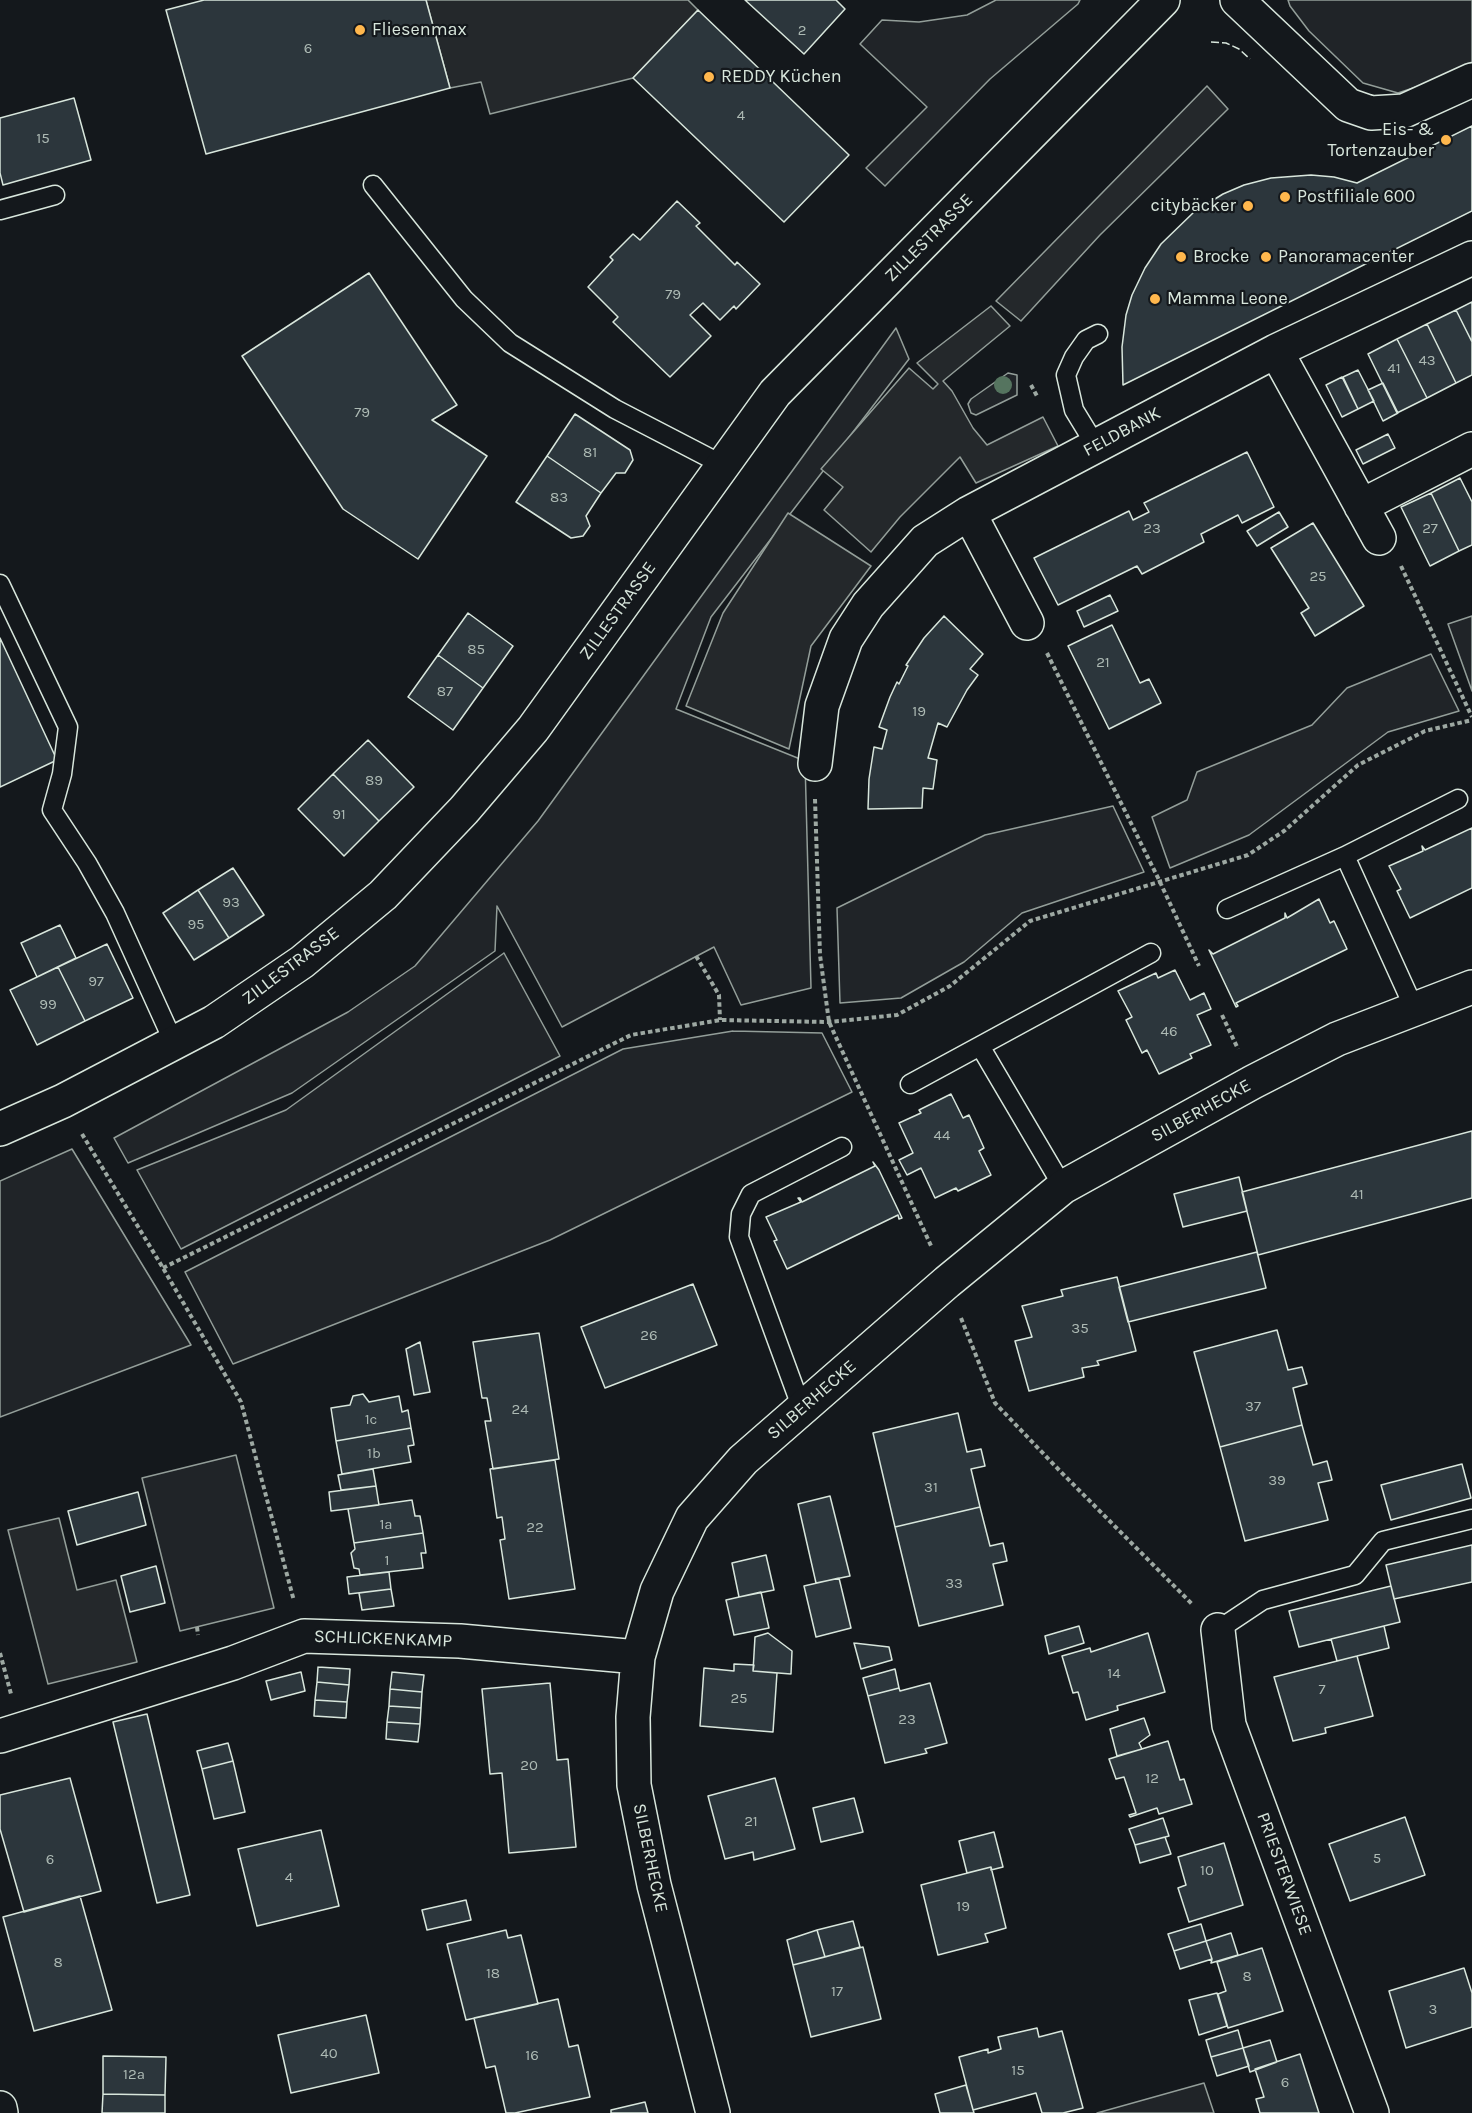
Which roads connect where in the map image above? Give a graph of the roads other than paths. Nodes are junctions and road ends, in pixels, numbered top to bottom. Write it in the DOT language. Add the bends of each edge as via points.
graph roads {
  1 [pos="1163,0"];
  2 [pos="1237,0"];
  3 [pos="1472,80"];
  4 [pos="373,185"];
  5 [pos="56,195"];
  6 [pos="0,210"];
  7 [pos="1472,258"];
  8 [pos="1098,334"];
  9 [pos="1276,351"];
  10 [pos="1096,446"];
  11 [pos="1472,449"];
  12 [pos="723,465"];
  13 [pos="1361,506"];
  14 [pos="969,513"];
  15 [pos="1379,538"];
  16 [pos="0,584"];
  17 [pos="1027,623"];
  18 [pos="815,764"];
  19 [pos="1458,799"];
  20 [pos="1345,856"];
  21 [pos="1227,909"];
  22 [pos="1151,953"];
  23 [pos="1472,987"];
  24 [pos="1414,1008"];
  25 [pos="174,1042"];
  26 [pos="980,1046"];
  27 [pos="910,1084"];
  28 [pos="0,1129"];
  29 [pos="842,1147"];
  30 [pos="1063,1187"];
  31 [pos="802,1409"];
  32 [pos="1472,1519"];
  33 [pos="1218,1630"];
  34 [pos="638,1657"];
  35 [pos="0,1736"];
  36 [pos="0,2108"];
  37 [pos="1,2113"];
  38 [pos="713,2113"];
  39 [pos="1372,2113"];
  1 -- 12 [label="street, ZILLESTRASSE" via="775,393"];
  2 -- 3 [label="street" via="1348,105 1371,113 1404,111"];
  4 -- 12 [label="lane" via="464,299 510,343 615,409"];
  5 -- 6 [label="lane"];
  7 -- 9 [label="street, FELDBANK"];
  8 -- 10 [label="lane" via="1086,340 1066,375 1074,410"];
  9 -- 10 [label="street, FELDBANK"];
  9 -- 13 [label="street"];
  10 -- 14 [label="street, FELDBANK"];
  11 -- 13 [label="street"];
  12 -- 25 [label="street, ZILLESTRASSE" via="532,729 456,819 383,895 302,962 214,1022"];
  13 -- 15 [label="street"];
  14 -- 17 [label="street"];
  14 -- 18 [label="street, FELDBANK" via="925,541 868,605 846,639 822,706"];
  16 -- 25 [label="lane" via="68,727 62,774 52,810 115,913"];
  19 -- 20 [label="lane"];
  20 -- 21 [label="lane"];
  20 -- 24 [label="lane"];
  22 -- 26 [label="lane"];
  23 -- 24 [label="street, SILBERHECKE"];
  24 -- 30 [label="street, SILBERHECKE" via="1337,1039"];
  25 -- 28 [label="street, ZILLESTRASSE" via="63,1101"];
  26 -- 27 [label="lane"];
  26 -- 30 [label="lane"];
  29 -- 31 [label="lane" via="751,1194 741,1214 739,1237"];
  30 -- 31 [label="street, SILBERHECKE" via="941,1268"];
  31 -- 34 [label="street, SILBERHECKE" via="743,1460 692,1518 657,1591"];
  32 -- 33 [label="lane" via="1383,1541 1355,1575 1263,1600"];
  33 -- 39 [label="street, PRIESTERWIESE" via="1229,1725"];
  34 -- 35 [label="street, SCHLICKENKAMP" via="460,1641 304,1636"];
  34 -- 38 [label="street, SILBERHECKE" via="633,1717 634,1785 654,1885"];
  36 -- 37 [label="street"];
}
